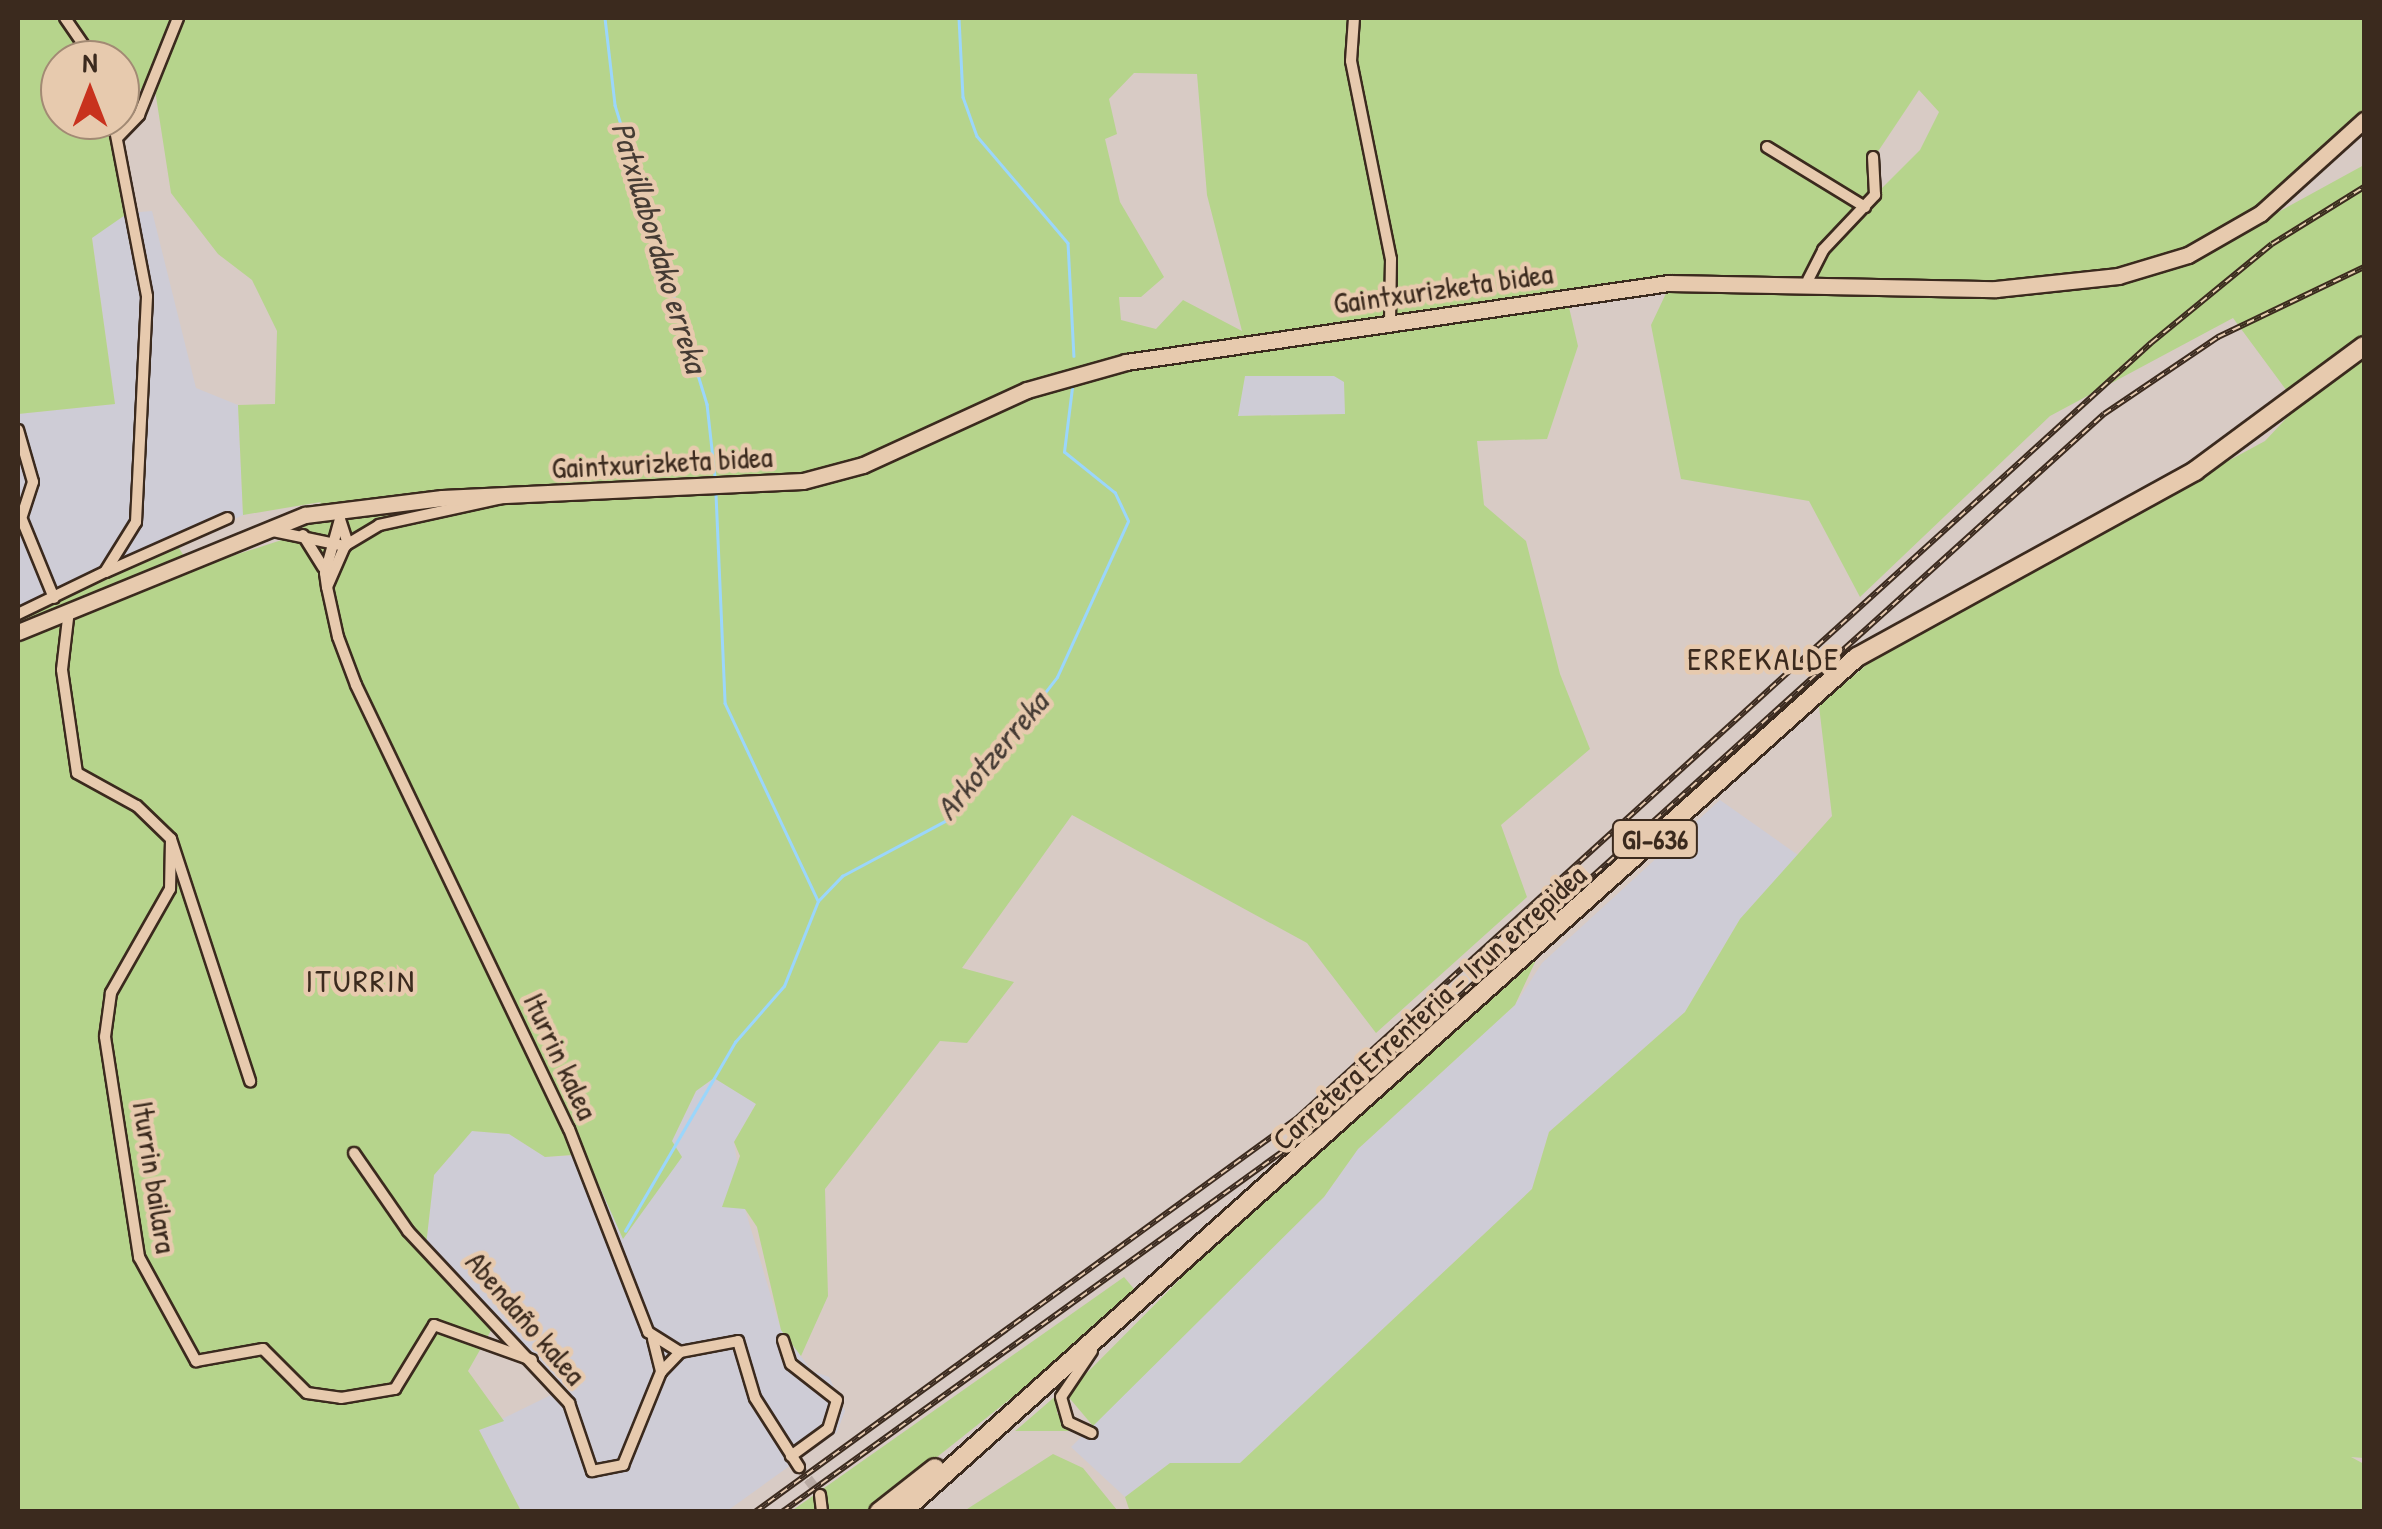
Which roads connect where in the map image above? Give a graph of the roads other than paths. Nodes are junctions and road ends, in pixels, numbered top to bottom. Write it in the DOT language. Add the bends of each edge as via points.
graph roads {
  1 [pos="65,18"];
  2 [pos="178,18"];
  3 [pos="1354,18"];
  4 [pos="80,40"];
  5 [pos="140,113"];
  6 [pos="2364,120"];
  7 [pos="118,140"];
  8 [pos="1767,147"];
  9 [pos="1873,157"];
  10 [pos="1865,207"];
  11 [pos="1808,280"];
  12 [pos="1390,324"];
  13 [pos="2364,346"];
  14 [pos="18,430"];
  15 [pos="503,498"];
  16 [pos="391,504"];
  17 [pos="20,512"];
  18 [pos="322,512"];
  19 [pos="228,518"];
  20 [pos="340,519"];
  21 [pos="257,532"];
  22 [pos="302,534"];
  23 [pos="328,541"];
  24 [pos="345,546"];
  25 [pos="105,572"];
  26 [pos="324,572"];
  27 [pos="326,586"];
  28 [pos="54,598"];
  29 [pos="69,609"];
  30 [pos="18,614"];
  31 [pos="18,632"];
  32 [pos="171,839"];
  33 [pos="250,1082"];
  34 [pos="354,1153"];
  35 [pos="652,1338"];
  36 [pos="784,1340"];
  37 [pos="1097,1343"];
  38 [pos="680,1352"];
  39 [pos="532,1360"];
  40 [pos="660,1372"];
  41 [pos="1029,1402"];
  42 [pos="1004,1424"];
  43 [pos="1092,1433"];
  44 [pos="791,1456"];
  45 [pos="799,1467"];
  46 [pos="820,1495"];
  47 [pos="822,1512"];
  48 [pos="879,1512"];
  49 [pos="902,1512"];
  50 [pos="920,1512"];
  1 -- 4 [label="street"];
  2 -- 5 [label="street"];
  3 -- 12 [label="street" via="1351,61 1391,259"];
  6 -- 11 [label="main road, Gaintxurizketa bidea" via="2261,213 2158,267 1996,290"];
  7 -- 25 [label="street" via="118,186 142,247 148,397 136,522"];
  8 -- 10 [label="street"];
  9 -- 10 [label="street" via="1876,196"];
  10 -- 11 [label="street"];
  11 -- 12 [label="main road, Gaintxurizketa bidea" via="1669,283"];
  12 -- 15 [label="main road, Gaintxurizketa bidea" via="1095,368 823,477"];
  13 -- 37 [label="main road, Carretera Errenteria – Irun errepidea / GI-636" via="2195,470 1857,657"];
  14 -- 17 [label="street" via="32,482"];
  15 -- 16 [label="main road, Gaintxurizketa bidea"];
  15 -- 20 [label="main road, Gaintxurizketa bidea"];
  15 -- 24 [label="street" via="379,525"];
  16 -- 18 [label="main road, Gaintxurizketa bidea"];
  16 -- 20 [label="main road, Gaintxurizketa bidea"];
  17 -- 28 [label="street"];
  18 -- 20 [label="main road, Gaintxurizketa bidea"];
  18 -- 21 [label="main road, Gaintxurizketa bidea"];
  19 -- 25 [label="street"];
  20 -- 21 [label="main road, Gaintxurizketa bidea"];
  20 -- 23 [label="street, Iturrin kalea"];
  20 -- 24 [label="street"];
  21 -- 22 [label="street"];
  21 -- 29 [label="main road, Gaintxurizketa bidea"];
  22 -- 23 [label="street"];
  22 -- 26 [label="street, Iturrin kalea"];
  23 -- 24 [label="street"];
  23 -- 26 [label="street, Iturrin kalea"];
  24 -- 27 [label="street"];
  25 -- 28 [label="street"];
  26 -- 27 [label="street, Iturrin kalea"];
  27 -- 35 [label="street, Iturrin kalea" via="356,685 569,1129"];
  28 -- 30 [label="street"];
  29 -- 31 [label="main road, Gaintxurizketa bidea"];
  29 -- 32 [label="street" via="62,670 76,773 138,806"];
  32 -- 33 [label="street"];
  32 -- 39 [label="street, Iturrin bailara" via="170,889 111,993 104,1026 139,1257 196,1362 263,1349 307,1393 341,1398 395,1389 434,1325"];
  34 -- 39 [label="street, Abendaño kalea" via="408,1231"];
  35 -- 38 [label="street"];
  35 -- 40 [label="street, Iturrin kalea"];
  36 -- 44 [label="street" via="791,1364 836,1400 828,1429"];
  37 -- 41 [label="main road, Carretera Errenteria – Irun errepidea / GI-636"];
  37 -- 43 [label="street" via="1061,1397 1068,1422"];
  38 -- 40 [label="street"];
  38 -- 44 [label="street" via="738,1340 755,1398"];
  39 -- 40 [label="street, Abendaño kalea" via="569,1403 585,1464 603,1473 623,1465"];
  41 -- 42 [label="main road, Carretera Errenteria – Irun errepidea / GI-636"];
  41 -- 48 [label="main road"];
  42 -- 49 [label="main road, Carretera Errenteria – Irun errepidea / GI-636"];
  42 -- 50 [label="main road"];
  44 -- 45 [label="street"];
  46 -- 47 [label="street"];
}
